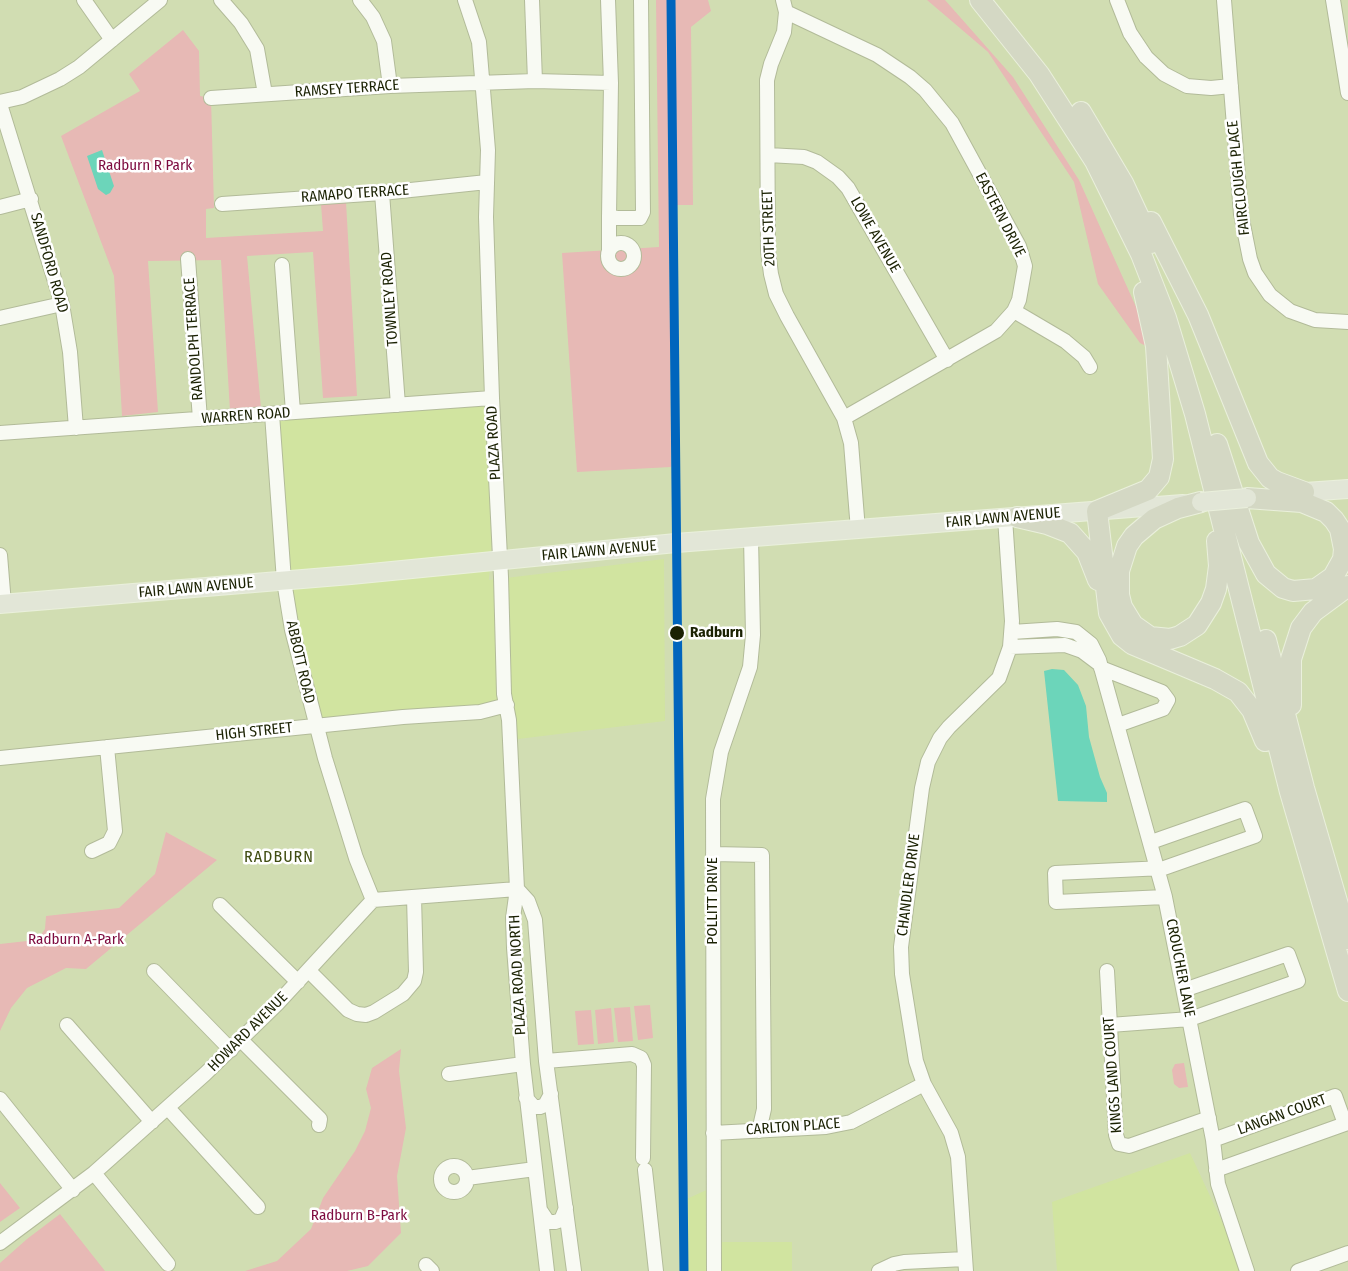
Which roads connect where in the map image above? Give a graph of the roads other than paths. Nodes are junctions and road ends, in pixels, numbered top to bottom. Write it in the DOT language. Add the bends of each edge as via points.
graph roads {
  1 [pos="84,0"];
  2 [pos="160,0"];
  3 [pos="221,0"];
  4 [pos="360,0"];
  5 [pos="465,0"];
  6 [pos="532,0"];
  7 [pos="608,0"];
  8 [pos="640,0"];
  9 [pos="980,0"];
  10 [pos="998,0"];
  11 [pos="1117,0"];
  12 [pos="1224,0"];
  13 [pos="1333,0"];
  14 [pos="785,6"];
  15 [pos="112,40"];
  16 [pos="1346,72"];
  17 [pos="535,81"];
  18 [pos="483,82"];
  19 [pos="611,83"];
  20 [pos="390,86"];
  21 [pos="1231,86"];
  22 [pos="1348,93"];
  23 [pos="265,94"];
  24 [pos="211,98"];
  25 [pos="0,103"];
  26 [pos="768,155"];
  27 [pos="1100,157"];
  28 [pos="487,182"];
  29 [pos="382,193"];
  30 [pos="31,199"];
  31 [pos="222,204"];
  32 [pos="0,207"];
  33 [pos="609,217"];
  34 [pos="609,251"];
  35 [pos="188,259"];
  36 [pos="282,265"];
  37 [pos="62,304"];
  38 [pos="1014,311"];
  39 [pos="0,318"];
  40 [pos="1348,322"];
  41 [pos="947,360"];
  42 [pos="1090,367"];
  43 [pos="492,398"];
  44 [pos="398,405"];
  45 [pos="292,412"];
  46 [pos="272,414"];
  47 [pos="844,418"];
  48 [pos="200,419"];
  49 [pos="76,428"];
  50 [pos="0,433"];
  51 [pos="1210,446"];
  52 [pos="1348,489"];
  53 [pos="1304,492"];
  54 [pos="1247,498"];
  55 [pos="1201,502"];
  56 [pos="1097,511"];
  57 [pos="1011,518"];
  58 [pos="858,530"];
  59 [pos="751,537"];
  60 [pos="0,555"];
  61 [pos="500,560"];
  62 [pos="284,581"];
  63 [pos="1348,586"];
  64 [pos="2,604"];
  65 [pos="1109,613"];
  66 [pos="1012,632"];
  67 [pos="1010,648"];
  68 [pos="1101,668"];
  69 [pos="507,704"];
  70 [pos="315,726"];
  71 [pos="1118,726"];
  72 [pos="107,747"];
  73 [pos="0,758"];
  74 [pos="1309,806"];
  75 [pos="1151,842"];
  76 [pos="92,851"];
  77 [pos="713,854"];
  78 [pos="1158,868"];
  79 [pos="517,889"];
  80 [pos="1319,896"];
  81 [pos="414,897"];
  82 [pos="1165,897"];
  83 [pos="373,900"];
  84 [pos="220,905"];
  85 [pos="1348,939"];
  86 [pos="154,971"];
  87 [pos="309,971"];
  88 [pos="1107,971"];
  89 [pos="298,982"];
  90 [pos="1184,990"];
  91 [pos="1348,991"];
  92 [pos="1190,1019"];
  93 [pos="543,1024"];
  94 [pos="67,1025"];
  95 [pos="519,1025"];
  96 [pos="1110,1025"];
  97 [pos="241,1040"];
  98 [pos="230,1050"];
  99 [pos="546,1061"];
  100 [pos="523,1064"];
  101 [pos="449,1074"];
  102 [pos="924,1084"];
  103 [pos="551,1094"];
  104 [pos="526,1098"];
  105 [pos="0,1099"];
  106 [pos="168,1108"];
  107 [pos="1209,1118"];
  108 [pos="152,1122"];
  109 [pos="319,1125"];
  110 [pos="555,1125"];
  111 [pos="530,1129"];
  112 [pos="760,1131"];
  113 [pos="713,1133"];
  114 [pos="1213,1140"];
  115 [pos="535,1169"];
  116 [pos="1216,1170"];
  117 [pos="94,1173"];
  118 [pos="467,1178"];
  119 [pos="73,1190"];
  120 [pos="258,1207"];
  121 [pos="566,1208"];
  122 [pos="540,1210"];
  123 [pos="571,1240"];
  124 [pos="0,1243"];
  125 [pos="544,1244"];
  126 [pos="1348,1253"];
  127 [pos="168,1264"];
  128 [pos="965,1265"];
  129 [pos="547,1271"];
  130 [pos="574,1271"];
  131 [pos="656,1271"];
  132 [pos="714,1271"];
  133 [pos="879,1271"];
  134 [pos="1247,1271"];
  135 [pos="1298,1271"];
  1 -- 15 [label="street"];
  2 -- 15 [label="street"];
  3 -- 23 [label="street" via="257,49"];
  4 -- 20 [label="street" via="373,17 384,41"];
  5 -- 18 [label="street, PLAZA ROAD" via="479,42"];
  6 -- 17 [label="street"];
  7 -- 19 [label="street"];
  8 -- 33 [label="street" via="642,216"];
  9 -- 27 [label="highway"];
  10 -- 27 [label="highway" via="1050,65"];
  11 -- 21 [label="street" via="1130,33 1146,57 1164,74 1187,86"];
  12 -- 21 [label="street, FAIRCLOUGH PLACE"];
  13 -- 16 [label="street"];
  14 -- 26 [label="street, 20TH STREET" via="784,32 768,80"];
  14 -- 38 [label="street, EASTERN DRIVE" via="894,65 938,104 952,123 1021,253 1024,276"];
  15 -- 25 [label="street" via="60,79 22,97"];
  16 -- 22 [label="street"];
  17 -- 18 [label="street, RAMSEY TERRACE"];
  17 -- 19 [label="street, RAMSEY TERRACE"];
  18 -- 20 [label="street, RAMSEY TERRACE"];
  18 -- 28 [label="street, PLAZA ROAD"];
  19 -- 33 [label="street"];
  20 -- 23 [label="street, RAMSEY TERRACE"];
  21 -- 40 [label="street, FAIRCLOUGH PLACE" via="1242,222 1255,273 1270,295 1290,311 1315,320"];
  23 -- 24 [label="street, RAMSEY TERRACE"];
  25 -- 30 [label="street, SANDFORD ROAD"];
  26 -- 41 [label="street, LOWE AVENUE" via="804,157 817,162 848,188"];
  26 -- 47 [label="street, 20TH STREET" via="768,251 776,294"];
  27 -- 51 [label="highway" via="1154,286"];
  27 -- 53 [label="highway" via="1145,212 1187,290 1258,463 1277,482"];
  27 -- 56 [label="highway" via="1153,325 1161,392 1163,459 1159,477 1148,490"];
  28 -- 29 [label="street, RAMAPO TERRACE"];
  28 -- 43 [label="street, PLAZA ROAD"];
  29 -- 31 [label="street, RAMAPO TERRACE"];
  29 -- 44 [label="street, TOWNLEY ROAD"];
  30 -- 32 [label="street"];
  30 -- 37 [label="street, SANDFORD ROAD"];
  33 -- 34 [label="street"];
  35 -- 48 [label="street, RANDOLPH TERRACE"];
  36 -- 45 [label="street"];
  37 -- 39 [label="street"];
  37 -- 49 [label="street, SANDFORD ROAD" via="70,352"];
  38 -- 41 [label="street, EASTERN DRIVE" via="996,331"];
  38 -- 42 [label="street" via="1065,341 1084,357"];
  41 -- 47 [label="street, EASTERN DRIVE"];
  43 -- 44 [label="street, WARREN ROAD"];
  43 -- 61 [label="street, PLAZA ROAD"];
  44 -- 45 [label="street, WARREN ROAD"];
  45 -- 46 [label="street, WARREN ROAD"];
  46 -- 48 [label="street, WARREN ROAD"];
  46 -- 62 [label="street, ABBOTT ROAD"];
  47 -- 58 [label="street, 20TH STREET" via="852,443"];
  48 -- 49 [label="street, WARREN ROAD"];
  49 -- 50 [label="street, WARREN ROAD"];
  51 -- 54 [label="highway" via="1249,543 1266,574 1283,588 1293,591 1316,589 1333,577 1343,559 1344,549 1340,529 1326,512 1302,502"];
  51 -- 55 [label="highway" via="1218,552 1216,589 1205,615 1188,632 1170,639 1150,637 1133,625 1122,607 1119,583 1122,559 1134,536 1154,519"];
  51 -- 74 [label="highway"];
  51 -- 80 [label="highway" via="1280,756"];
  52 -- 53 [label="main road, FAIR LAWN AVENUE"];
  53 -- 54 [label="main road, FAIR LAWN AVENUE"];
  54 -- 55 [label="main road, FAIR LAWN AVENUE, bridge"];
  55 -- 56 [label="main road, FAIR LAWN AVENUE"];
  56 -- 57 [label="main road, FAIR LAWN AVENUE"];
  56 -- 65 [label="highway"];
  57 -- 58 [label="main road, FAIR LAWN AVENUE"];
  57 -- 65 [label="highway" via="1060,527 1080,542 1092,563"];
  57 -- 66 [label="street, CHANDLER DRIVE"];
  58 -- 59 [label="main road, FAIR LAWN AVENUE"];
  59 -- 61 [label="main road, FAIR LAWN AVENUE"];
  59 -- 77 [label="street, POLLITT DRIVE" via="753,634 750,667 718,767 713,799"];
  60 -- 64 [label="street"];
  61 -- 62 [label="main road, FAIR LAWN AVENUE"];
  61 -- 69 [label="street, PLAZA ROAD" via="504,694"];
  62 -- 64 [label="main road, FAIR LAWN AVENUE"];
  62 -- 70 [label="street, ABBOTT ROAD"];
  63 -- 74 [label="highway" via="1306,620 1291,659 1290,700"];
  65 -- 80 [label="highway" via="1122,636 1132,644 1221,682 1246,700 1258,721"];
  66 -- 67 [label="street, CHANDLER DRIVE"];
  66 -- 68 [label="street, CROUCHER LANE" via="1057,629 1076,632 1091,644"];
  67 -- 68 [label="street" via="1054,644 1074,647 1090,656"];
  67 -- 102 [label="street, CHANDLER DRIVE" via="1004,668 992,686 940,738 924,774 901,965 914,1050"];
  68 -- 71 [label="street, CROUCHER LANE"];
  68 -- 71 [label="street" via="1162,692 1168,700 1163,709"];
  69 -- 70 [label="street, HIGH STREET" via="480,712"];
  69 -- 79 [label="street, PLAZA ROAD"];
  70 -- 72 [label="street, HIGH STREET"];
  70 -- 83 [label="street, ABBOTT ROAD"];
  71 -- 75 [label="street, CROUCHER LANE"];
  72 -- 73 [label="street, HIGH STREET"];
  72 -- 76 [label="street" via="115,831 109,843"];
  74 -- 85 [label="highway"];
  75 -- 78 [label="street, CROUCHER LANE"];
  75 -- 78 [label="street" via="1245,809 1255,836"];
  77 -- 112 [label="street" via="762,855 764,1109"];
  77 -- 113 [label="street, POLLITT DRIVE"];
  78 -- 82 [label="street, CROUCHER LANE"];
  78 -- 82 [label="street" via="1055,873 1056,902"];
  79 -- 81 [label="street"];
  79 -- 93 [label="street, PLAZA ROAD NORTH" via="528,901 535,920"];
  79 -- 95 [label="street, PLAZA ROAD NORTH" via="513,932"];
  80 -- 91 [label="highway"];
  81 -- 83 [label="street"];
  81 -- 87 [label="street" via="416,972 414,981 403,994 374,1012 357,1014 348,1010"];
  82 -- 90 [label="street, CROUCHER LANE"];
  83 -- 87 [label="street, HOWARD AVENUE"];
  84 -- 89 [label="street"];
  86 -- 98 [label="street"];
  87 -- 89 [label="street, HOWARD AVENUE"];
  88 -- 96 [label="street, KINGS LAND COURT"];
  89 -- 97 [label="street, HOWARD AVENUE"];
  90 -- 92 [label="street, CROUCHER LANE"];
  90 -- 92 [label="street" via="1288,954 1298,981"];
  92 -- 96 [label="street"];
  92 -- 107 [label="street, CROUCHER LANE"];
  93 -- 95 [label="street"];
  93 -- 99 [label="street, PLAZA ROAD NORTH"];
  94 -- 108 [label="street"];
  95 -- 100 [label="street, PLAZA ROAD NORTH"];
  96 -- 107 [label="street, KINGS LAND COURT" via="1119,1144 1128,1146"];
  97 -- 98 [label="street, HOWARD AVENUE"];
  97 -- 109 [label="street" via="320,1119"];
  98 -- 106 [label="street, HOWARD AVENUE"];
  99 -- 103 [label="street, PLAZA ROAD NORTH"];
  99 -- 131 [label="street" via="632,1054 641,1058 644,1065 644,1164"];
  100 -- 101 [label="street"];
  100 -- 104 [label="street, PLAZA ROAD NORTH"];
  102 -- 112 [label="street, CARLTON PLACE" via="851,1122 826,1127"];
  102 -- 128 [label="street, CHANDLER DRIVE" via="951,1133 958,1157"];
  103 -- 104 [label="street" via="545,1105 540,1107 534,1107"];
  103 -- 110 [label="street, PLAZA ROAD NORTH"];
  104 -- 111 [label="street, PLAZA ROAD NORTH"];
  105 -- 119 [label="street"];
  106 -- 108 [label="street, HOWARD AVENUE"];
  106 -- 120 [label="street"];
  107 -- 114 [label="street, CROUCHER LANE"];
  108 -- 117 [label="street, HOWARD AVENUE"];
  110 -- 111 [label="street" via="542,1119"];
  110 -- 121 [label="street, PLAZA ROAD NORTH"];
  111 -- 115 [label="street, PLAZA ROAD NORTH"];
  112 -- 113 [label="street, CARLTON PLACE"];
  113 -- 132 [label="street, POLLITT DRIVE"];
  114 -- 116 [label="street, CROUCHER LANE"];
  114 -- 116 [label="street, LANGAN COURT" via="1335,1096 1345,1124"];
  115 -- 118 [label="street"];
  115 -- 122 [label="street, PLAZA ROAD NORTH"];
  116 -- 134 [label="street, CROUCHER LANE" via="1221,1196"];
  117 -- 119 [label="street, HOWARD AVENUE"];
  117 -- 127 [label="street"];
  119 -- 124 [label="street, HOWARD AVENUE"];
  121 -- 122 [label="street" via="561,1220 555,1222 548,1222"];
  121 -- 123 [label="street, PLAZA ROAD NORTH"];
  122 -- 125 [label="street, PLAZA ROAD NORTH"];
  123 -- 125 [label="street" via="556,1230"];
  123 -- 130 [label="street, PLAZA ROAD NORTH"];
  125 -- 129 [label="street, PLAZA ROAD NORTH"];
  126 -- 135 [label="street"];
  128 -- 133 [label="street" via="904,1262"];
}
